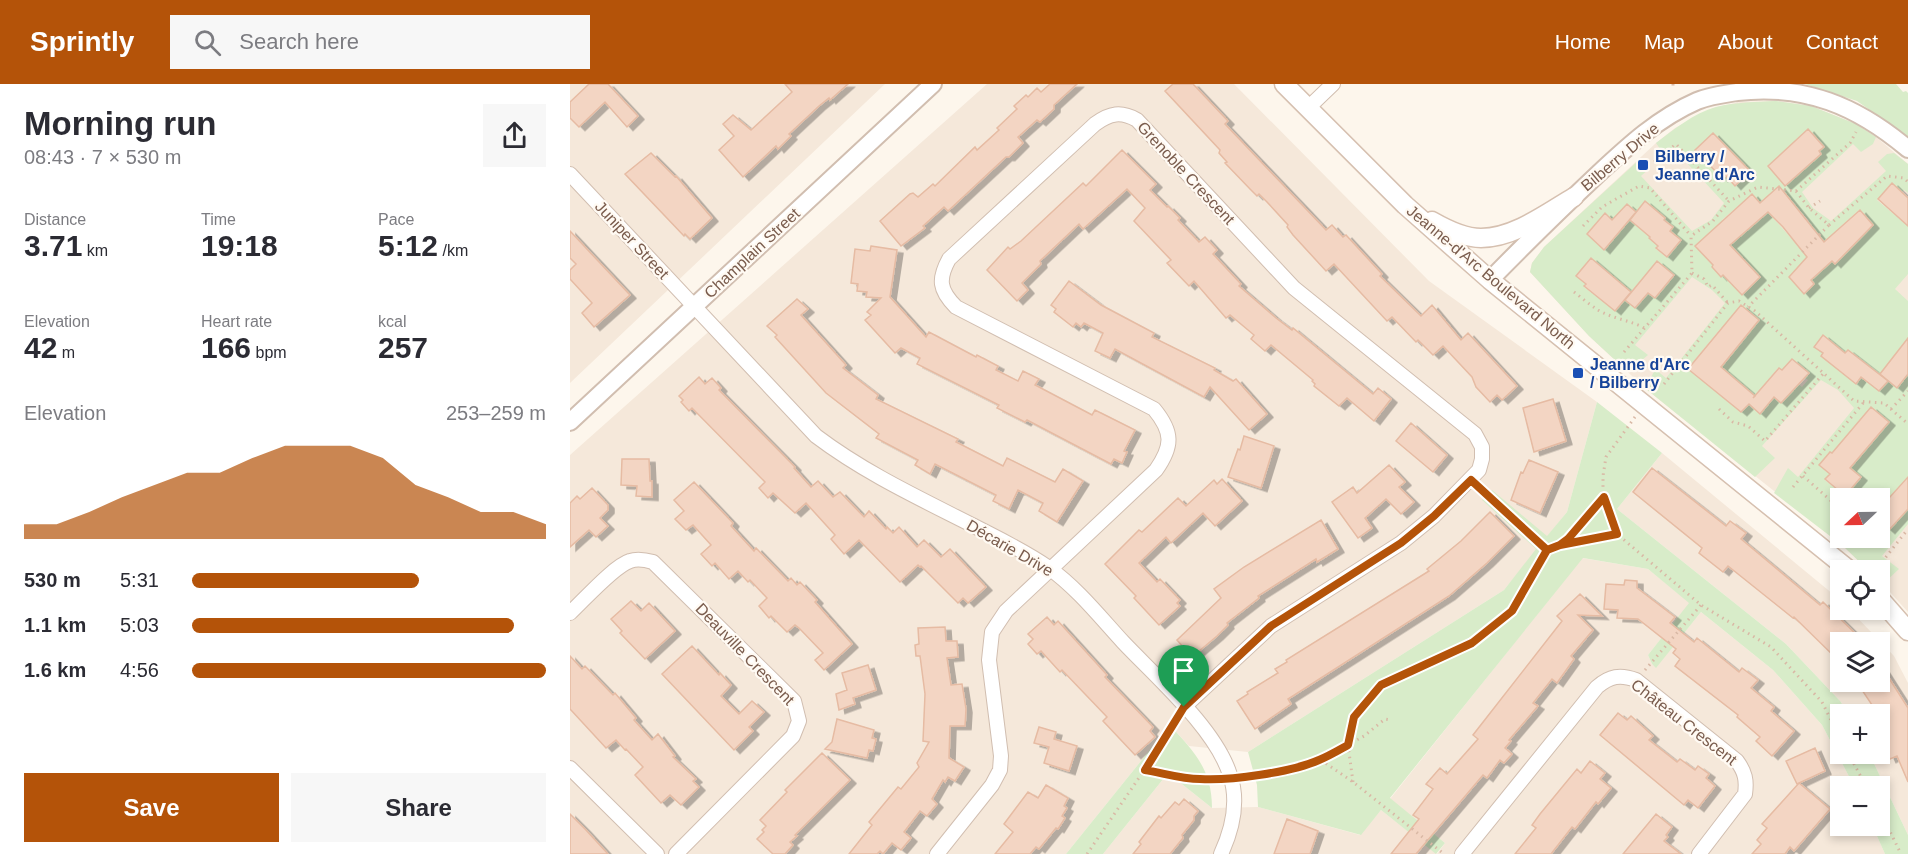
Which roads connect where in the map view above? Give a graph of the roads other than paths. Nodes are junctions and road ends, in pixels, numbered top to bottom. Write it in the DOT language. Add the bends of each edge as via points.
graph roads {
  1 [pos="933,84"];
  2 [pos="1284,84"];
  3 [pos="1333,84"];
  4 [pos="1715,90"];
  5 [pos="1308,108"];
  6 [pos="1908,149"];
  7 [pos="570,174"];
  8 [pos="1574,197"];
  9 [pos="1405,205"];
  10 [pos="1490,280"];
  11 [pos="694,307"];
  12 [pos="570,422"];
  13 [pos="1837,560"];
  14 [pos="1050,569"];
  15 [pos="1890,610"];
  16 [pos="570,613"];
  17 [pos="1908,631"];
  18 [pos="1184,707"];
  19 [pos="570,768"];
  20 [pos="657,854"];
  21 [pos="676,854"];
  22 [pos="937,854"];
  23 [pos="1221,854"];
  24 [pos="1462,854"];
  25 [pos="1699,854"];
  1 -- 11 [label="street, Champlain Street"];
  2 -- 5 [label="main road, Jeanne-d'Arc Boulevard North"];
  3 -- 5 [label="street"];
  4 -- 6 [label="street, Bilberry Drive" via="1796,92 1831,101 1864,116"];
  4 -- 8 [label="street, Bilberry Drive" via="1633,141"];
  5 -- 9 [label="main road, Jeanne-d'Arc Boulevard North"];
  7 -- 11 [label="street, Juniper Street"];
  8 -- 9 [label="main road" via="1509,233 1479,238 1458,233"];
  8 -- 10 [label="street, Bilberry Drive"];
  9 -- 10 [label="main road, Jeanne-d'Arc Boulevard North"];
  10 -- 13 [label="main road, Jeanne-d'Arc Boulevard North"];
  11 -- 12 [label="street, Champlain Street"];
  11 -- 14 [label="street, Décarie Drive" via="816,436 844,457"];
  14 -- 18 [label="street, Décarie Drive"];
  14 -- 18 [label="street, Grenoble Crescent" via="1156,470 1169,441 1165,423 1154,409 956,307 942,287 942,272 949,259 1095,124 1116,113 1137,120 1278,272 1475,434 1482,447 1479,470 1434,516 1401,543 1271,626"];
  14 -- 22 [label="street, Grenoble Crescent" via="1006,611 992,632 989,660 1000,770"];
  15 -- 17 [label="main road"];
  16 -- 21 [label="street, Deauville Crescent" via="620,567 643,559 653,562 795,701 799,721 792,736"];
  18 -- 23 [label="street, Décarie Drive" via="1208,734 1232,778 1233,820"];
  19 -- 20 [label="street"];
  24 -- 25 [label="street, Château Crescent" via="1597,687 1617,675 1636,680 1737,761 1744,771 1745,794"];
}
